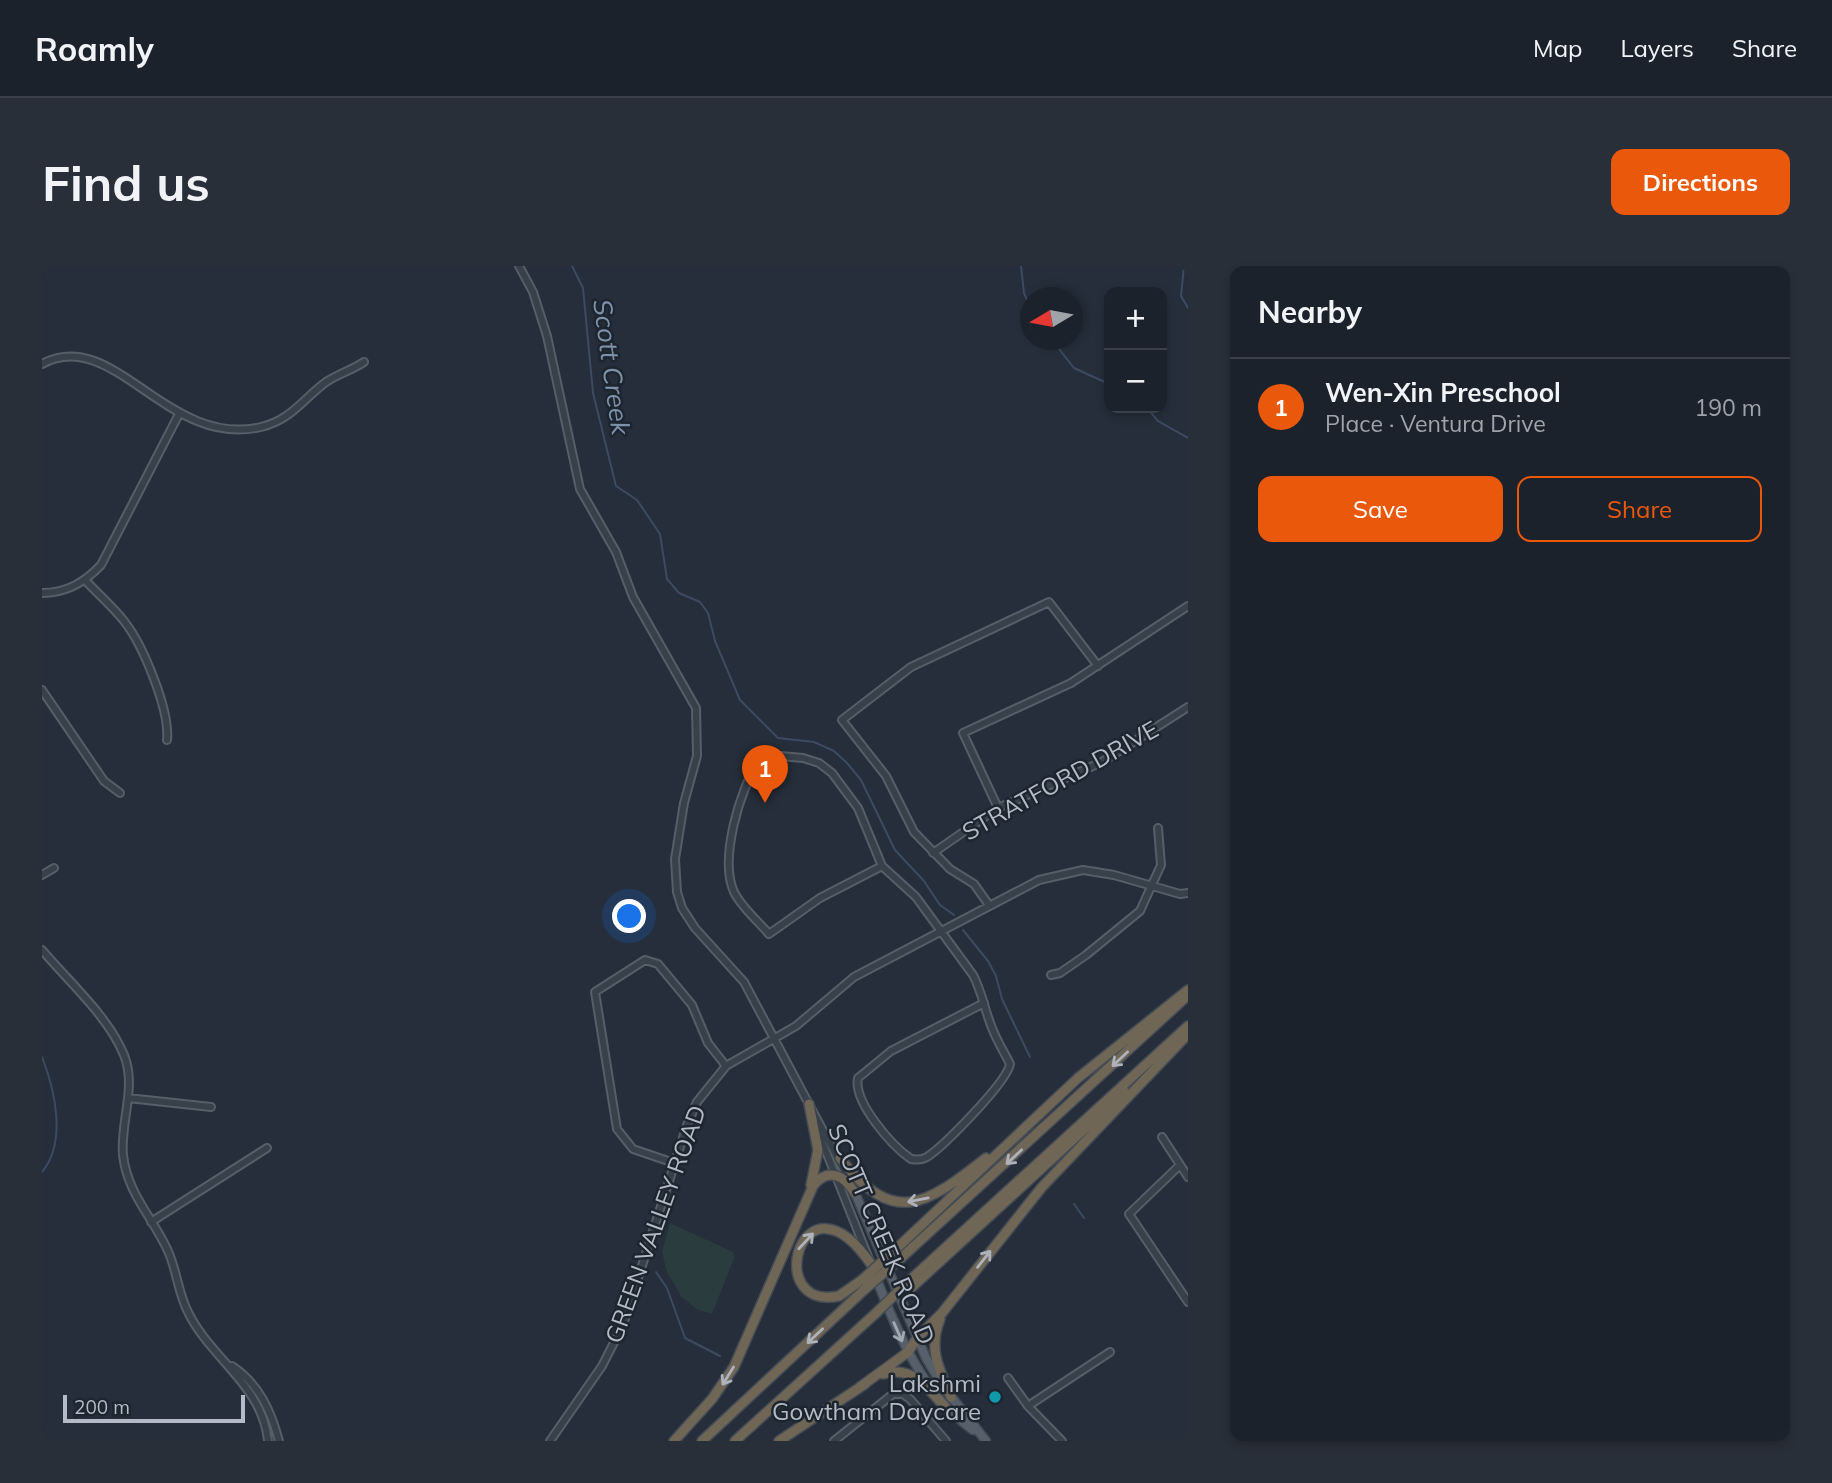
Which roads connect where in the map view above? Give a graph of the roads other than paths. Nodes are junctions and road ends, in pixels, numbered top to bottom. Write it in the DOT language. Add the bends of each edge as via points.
graph roads {
  1 [pos="519,266"];
  2 [pos="364,362"];
  3 [pos="42,364"];
  4 [pos="179,414"];
  5 [pos="86,581"];
  6 [pos="42,593"];
  7 [pos="1188,606"];
  8 [pos="1098,666"];
  9 [pos="42,690"];
  10 [pos="1188,707"];
  11 [pos="167,740"];
  12 [pos="120,793"];
  13 [pos="998,808"];
  14 [pos="1158,828"];
  15 [pos="933,853"];
  16 [pos="882,866"];
  17 [pos="54,868"];
  18 [pos="42,875"];
  19 [pos="1152,887"];
  20 [pos="1188,893"];
  21 [pos="989,905"];
  22 [pos="941,932"];
  23 [pos="42,950"];
  24 [pos="1051,975"];
  25 [pos="1188,990"];
  26 [pos="1188,996"];
  27 [pos="984,1003"];
  28 [pos="1188,1026"];
  29 [pos="1188,1034"];
  30 [pos="774,1038"];
  31 [pos="726,1066"];
  32 [pos="128,1098"];
  33 [pos="809,1104"];
  34 [pos="211,1107"];
  35 [pos="1033,1119"];
  36 [pos="1162,1137"];
  37 [pos="267,1148"];
  38 [pos="840,1158"];
  39 [pos="674,1163"];
  40 [pos="1180,1165"];
  41 [pos="835,1175"];
  42 [pos="1188,1177"];
  43 [pos="855,1193"];
  44 [pos="805,1201"];
  45 [pos="151,1222"];
  46 [pos="898,1253"];
  47 [pos="937,1259"];
  48 [pos="871,1264"];
  49 [pos="864,1285"];
  50 [pos="1188,1302"];
  51 [pos="942,1313"];
  52 [pos="877,1315"];
  53 [pos="917,1338"];
  54 [pos="908,1352"];
  55 [pos="1110,1352"];
  56 [pos="228,1364"];
  57 [pos="1009,1378"];
  58 [pos="860,1387"];
  59 [pos="951,1397"];
  60 [pos="1028,1406"];
  61 [pos="946,1407"];
  62 [pos="842,1435"];
  63 [pos="550,1438"];
  64 [pos="984,1438"];
  65 [pos="268,1441"];
  66 [pos="279,1441"];
  67 [pos="543,1441"];
  68 [pos="674,1441"];
  69 [pos="702,1441"];
  70 [pos="735,1441"];
  71 [pos="744,1441"];
  72 [pos="779,1441"];
  73 [pos="834,1441"];
  74 [pos="848,1441"];
  75 [pos="946,1441"];
  76 [pos="1062,1441"];
  1 -- 30 [label="street, SCOTT CREEK ROAD" via="544,324 580,489 615,552 633,597 696,708 697,756 684,803 675,872 682,908 744,982"];
  2 -- 4 [label="street" via="327,381 295,411 267,425 223,428"];
  3 -- 4 [label="street" via="71,356 99,360"];
  4 -- 5 [label="street" via="108,553"];
  5 -- 6 [label="street"];
  5 -- 11 [label="street" via="124,621 139,646 166,716"];
  7 -- 8 [label="street"];
  8 -- 13 [label="street" via="963,733"];
  8 -- 15 [label="street" via="1049,602 911,667 842,720 886,776 909,824"];
  9 -- 12 [label="street" via="104,781"];
  10 -- 13 [label="street, STRATFORD DRIVE" via="1102,762"];
  13 -- 15 [label="street, STRATFORD DRIVE"];
  14 -- 19 [label="street" via="1161,865"];
  15 -- 21 [label="street" via="974,884"];
  16 -- 16 [label="street" via="820,898 769,934 734,891 728,861 745,789 759,760 770,755 803,758 832,772 858,808"];
  16 -- 22 [label="street" via="916,897"];
  17 -- 18 [label="street"];
  19 -- 20 [label="street, GREEN VALLEY ROAD"];
  19 -- 21 [label="street, GREEN VALLEY ROAD" via="1083,870 1039,880"];
  19 -- 24 [label="street" via="1140,911 1086,955"];
  21 -- 22 [label="street, GREEN VALLEY ROAD"];
  22 -- 27 [label="street" via="973,975"];
  22 -- 30 [label="street, GREEN VALLEY ROAD" via="854,977"];
  23 -- 32 [label="street" via="117,1042 127,1063"];
  25 -- 35 [label="highway"];
  26 -- 46 [label="highway, one-way" via="944,1219"];
  27 -- 27 [label="street" via="1010,1064 1007,1072 927,1157 911,1159 886,1138 857,1090 858,1078 891,1051"];
  28 -- 47 [label="highway"];
  29 -- 47 [label="highway"];
  51 -- 29 [label="highway, one-way" via="1042,1186"];
  30 -- 31 [label="street, GREEN VALLEY ROAD"];
  30 -- 33 [label="street, SCOTT CREEK ROAD"];
  31 -- 39 [label="street, GREEN VALLEY ROAD" via="697,1102"];
  31 -- 39 [label="street" via="708,1042 692,1005 658,964 645,960 595,992 617,1129 633,1149"];
  32 -- 34 [label="street"];
  32 -- 45 [label="street" via="125,1165"];
  33 -- 38 [label="street, SCOTT CREEK ROAD"];
  33 -- 41 [label="street, SCOTT CREEK ROAD"];
  33 -- 44 [label="highway" via="818,1155"];
  35 -- 38 [label="highway, one-way" via="946,1189 918,1201 896,1201 875,1194"];
  35 -- 46 [label="highway"];
  36 -- 40 [label="street"];
  37 -- 45 [label="street"];
  38 -- 43 [label="street, SCOTT CREEK ROAD"];
  39 -- 63 [label="street, GREEN VALLEY ROAD" via="623,1325 602,1366"];
  40 -- 42 [label="street"];
  40 -- 50 [label="street" via="1129,1214"];
  41 -- 43 [label="highway"];
  41 -- 44 [label="highway" via="817,1181"];
  41 -- 48 [label="street, SCOTT CREEK ROAD"];
  43 -- 53 [label="main road, SCOTT CREEK ROAD"];
  44 -- 68 [label="highway, one-way" via="734,1367"];
  45 -- 56 [label="street" via="167,1249 191,1320"];
  46 -- 49 [label="highway, bridge"];
  47 -- 52 [label="highway"];
  49 -- 48 [label="highway, one-way" via="839,1296 815,1294 797,1274 795,1259 800,1245 818,1231 835,1229 853,1239"];
  48 -- 54 [label="main road, SCOTT CREEK ROAD, one-way"];
  49 -- 69 [label="highway, one-way"];
  51 -- 53 [label="highway"];
  51 -- 59 [label="highway" via="933,1346"];
  52 -- 70 [label="highway"];
  52 -- 71 [label="highway"];
  53 -- 54 [label="highway"];
  53 -- 59 [label="main road, SCOTT CREEK ROAD"];
  54 -- 58 [label="highway"];
  54 -- 61 [label="main road, SCOTT CREEK ROAD"];
  55 -- 60 [label="street"];
  56 -- 65 [label="street" via="262,1412"];
  56 -- 66 [label="street" via="258,1390"];
  57 -- 60 [label="street"];
  58 -- 61 [label="highway" via="886,1373 903,1371 921,1380"];
  58 -- 72 [label="highway"];
  59 -- 64 [label="main road, SCOTT CREEK ROAD"];
  60 -- 76 [label="street"];
  61 -- 64 [label="main road, SCOTT CREEK ROAD"];
  62 -- 73 [label="street"];
  62 -- 74 [label="street"];
  62 -- 75 [label="street" via="885,1398 903,1394"];
  63 -- 67 [label="street"];
}
